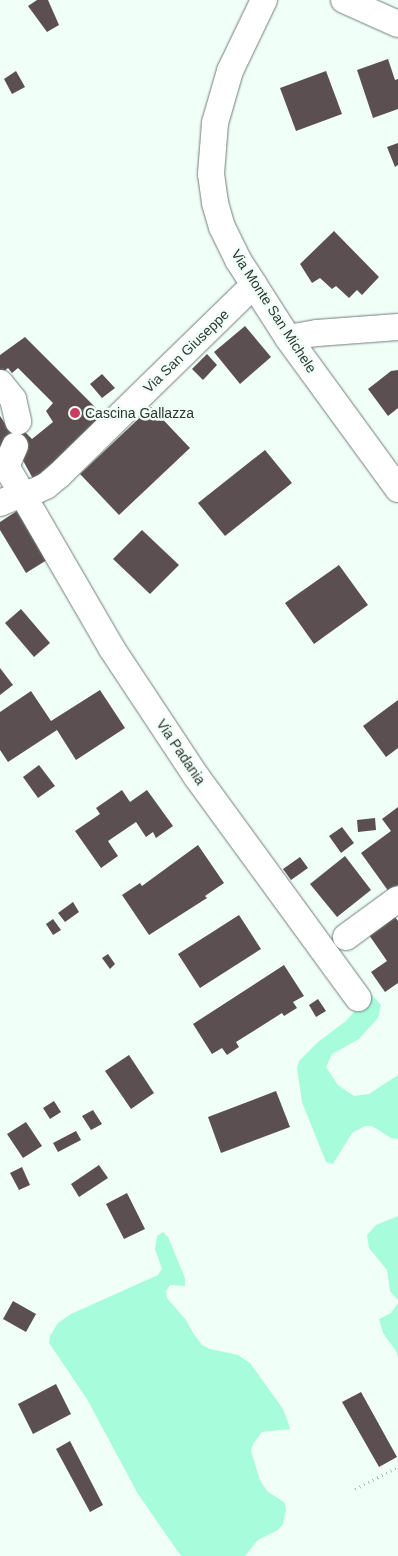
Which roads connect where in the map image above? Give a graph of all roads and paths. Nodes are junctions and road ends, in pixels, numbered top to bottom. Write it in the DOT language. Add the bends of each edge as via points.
graph roads {
  1 [pos="264,0"];
  2 [pos="344,0"];
  3 [pos="398,24"];
  4 [pos="254,285"];
  5 [pos="398,326"];
  6 [pos="288,338"];
  7 [pos="0,383"];
  8 [pos="398,489"];
  9 [pos="12,498"];
  10 [pos="398,899"];
  11 [pos="346,938"];
  12 [pos="358,998"];
  13 [pos="398,1467"];
  14 [pos="355,1489"];
  1 -- 4 [label="street, Via Monte San Michele" via="230,71 215,123 211,174 214,203 222,227"];
  2 -- 3 [label="street"];
  4 -- 6 [label="street, Via Monte San Michele"];
  4 -- 9 [label="street, Via San Giuseppe" via="59,476 46,486"];
  5 -- 6 [label="street"];
  6 -- 8 [label="street, Via Monte San Michele"];
  7 -- 9 [label="street, Via Padania" via="13,399 16,433 6,466"];
  9 -- 12 [label="street, Via Padania" via="196,776"];
  10 -- 11 [label="street"];
  13 -- 14 [label="path"];
}
